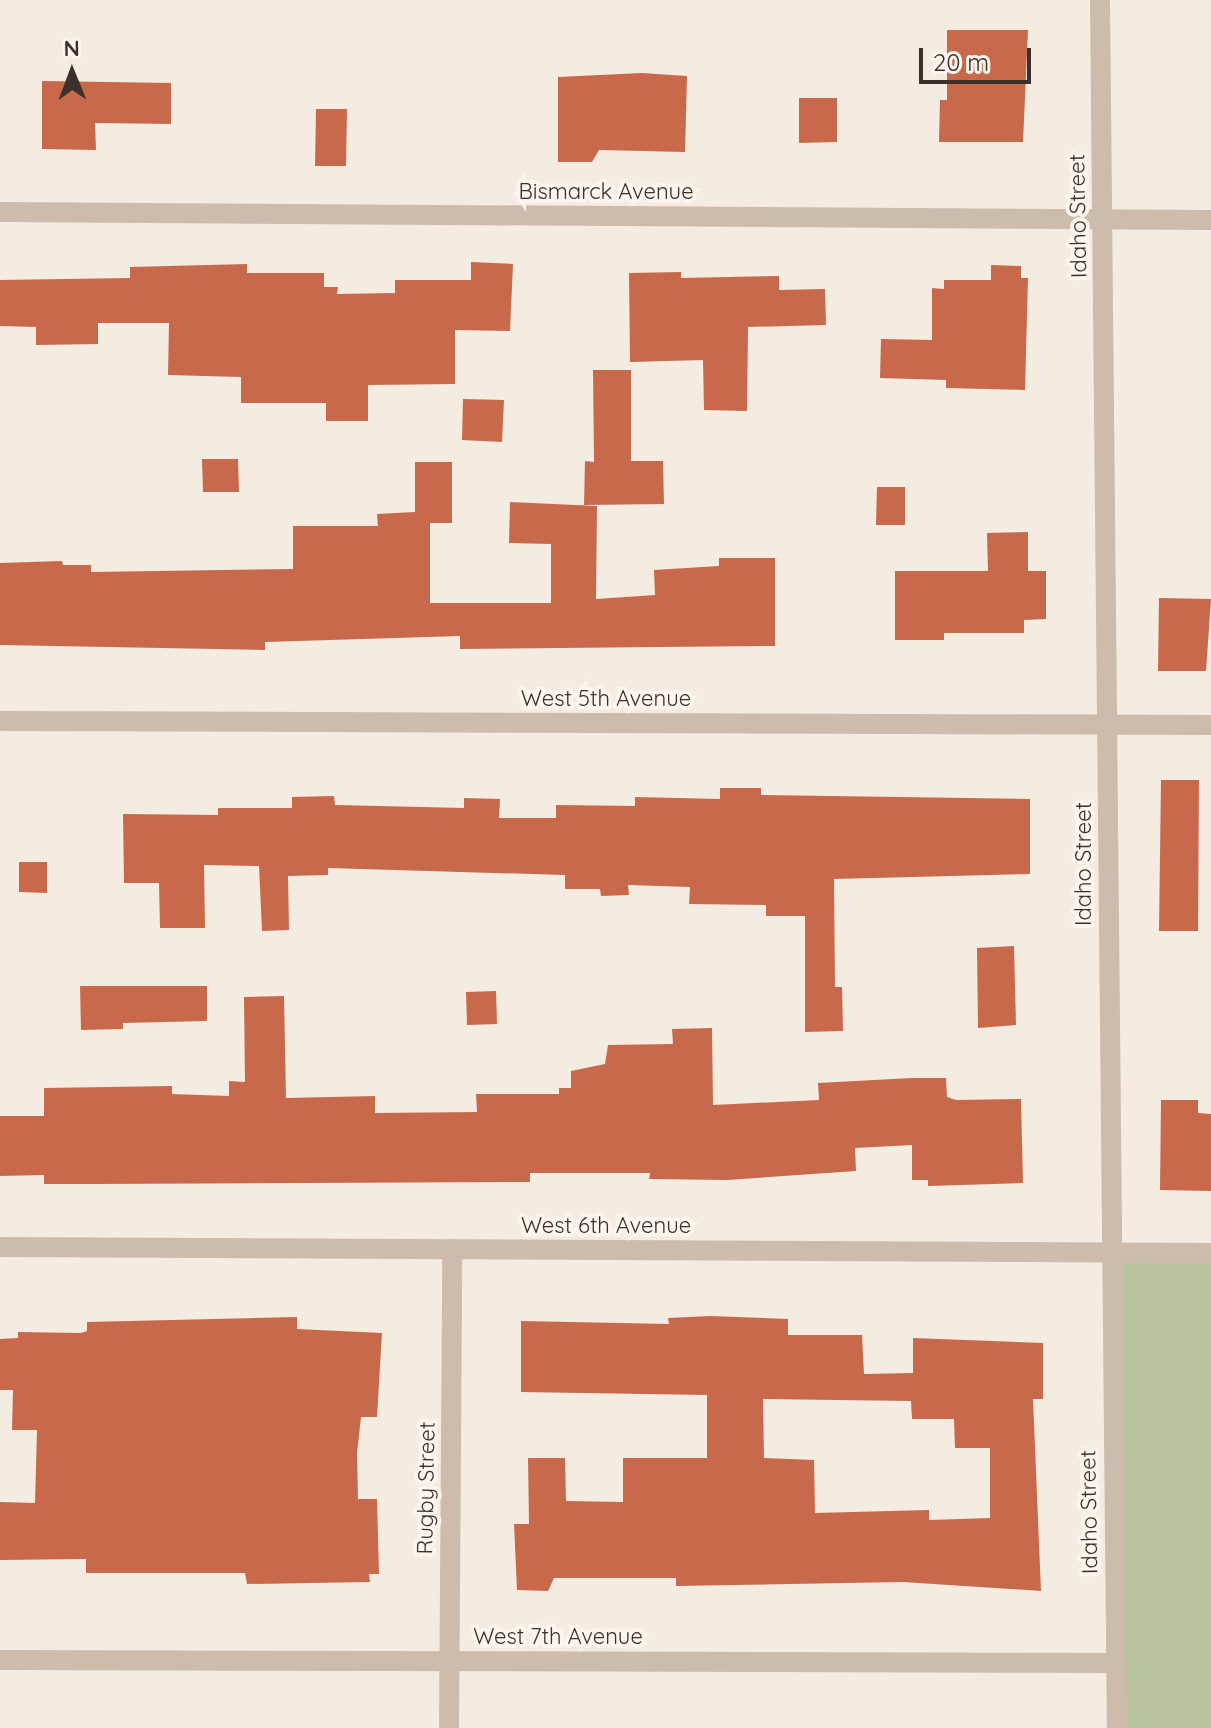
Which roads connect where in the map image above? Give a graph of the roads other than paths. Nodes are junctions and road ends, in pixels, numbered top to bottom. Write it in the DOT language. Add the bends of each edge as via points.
graph roads {
  1 [pos="1100,0"];
  2 [pos="0,212"];
  3 [pos="1102,219"];
  4 [pos="1211,220"];
  5 [pos="0,721"];
  6 [pos="1107,725"];
  7 [pos="1211,725"];
  8 [pos="0,1247"];
  9 [pos="452,1249"];
  10 [pos="1110,1253"];
  11 [pos="1211,1253"];
  12 [pos="0,1660"];
  13 [pos="448,1660"];
  14 [pos="1115,1663"];
  15 [pos="449,1728"];
  16 [pos="1117,1728"];
  1 -- 3 [label="street, Idaho Street"];
  2 -- 3 [label="street, Bismarck Avenue"];
  3 -- 4 [label="street, Bismarck Avenue"];
  3 -- 6 [label="street, Idaho Street"];
  5 -- 6 [label="street, West 5th Avenue"];
  6 -- 7 [label="street, West 5th Avenue"];
  6 -- 10 [label="street, Idaho Street"];
  8 -- 9 [label="street, West 6th Avenue"];
  9 -- 10 [label="street, West 6th Avenue"];
  9 -- 13 [label="street, Rugby Street"];
  10 -- 11 [label="street, West 6th Avenue"];
  10 -- 14 [label="street, Idaho Street"];
  12 -- 13 [label="street, West 7th Avenue"];
  13 -- 14 [label="street, West 7th Avenue"];
  13 -- 15 [label="street, Rugby Street"];
  14 -- 16 [label="street, Idaho Street"];
}
